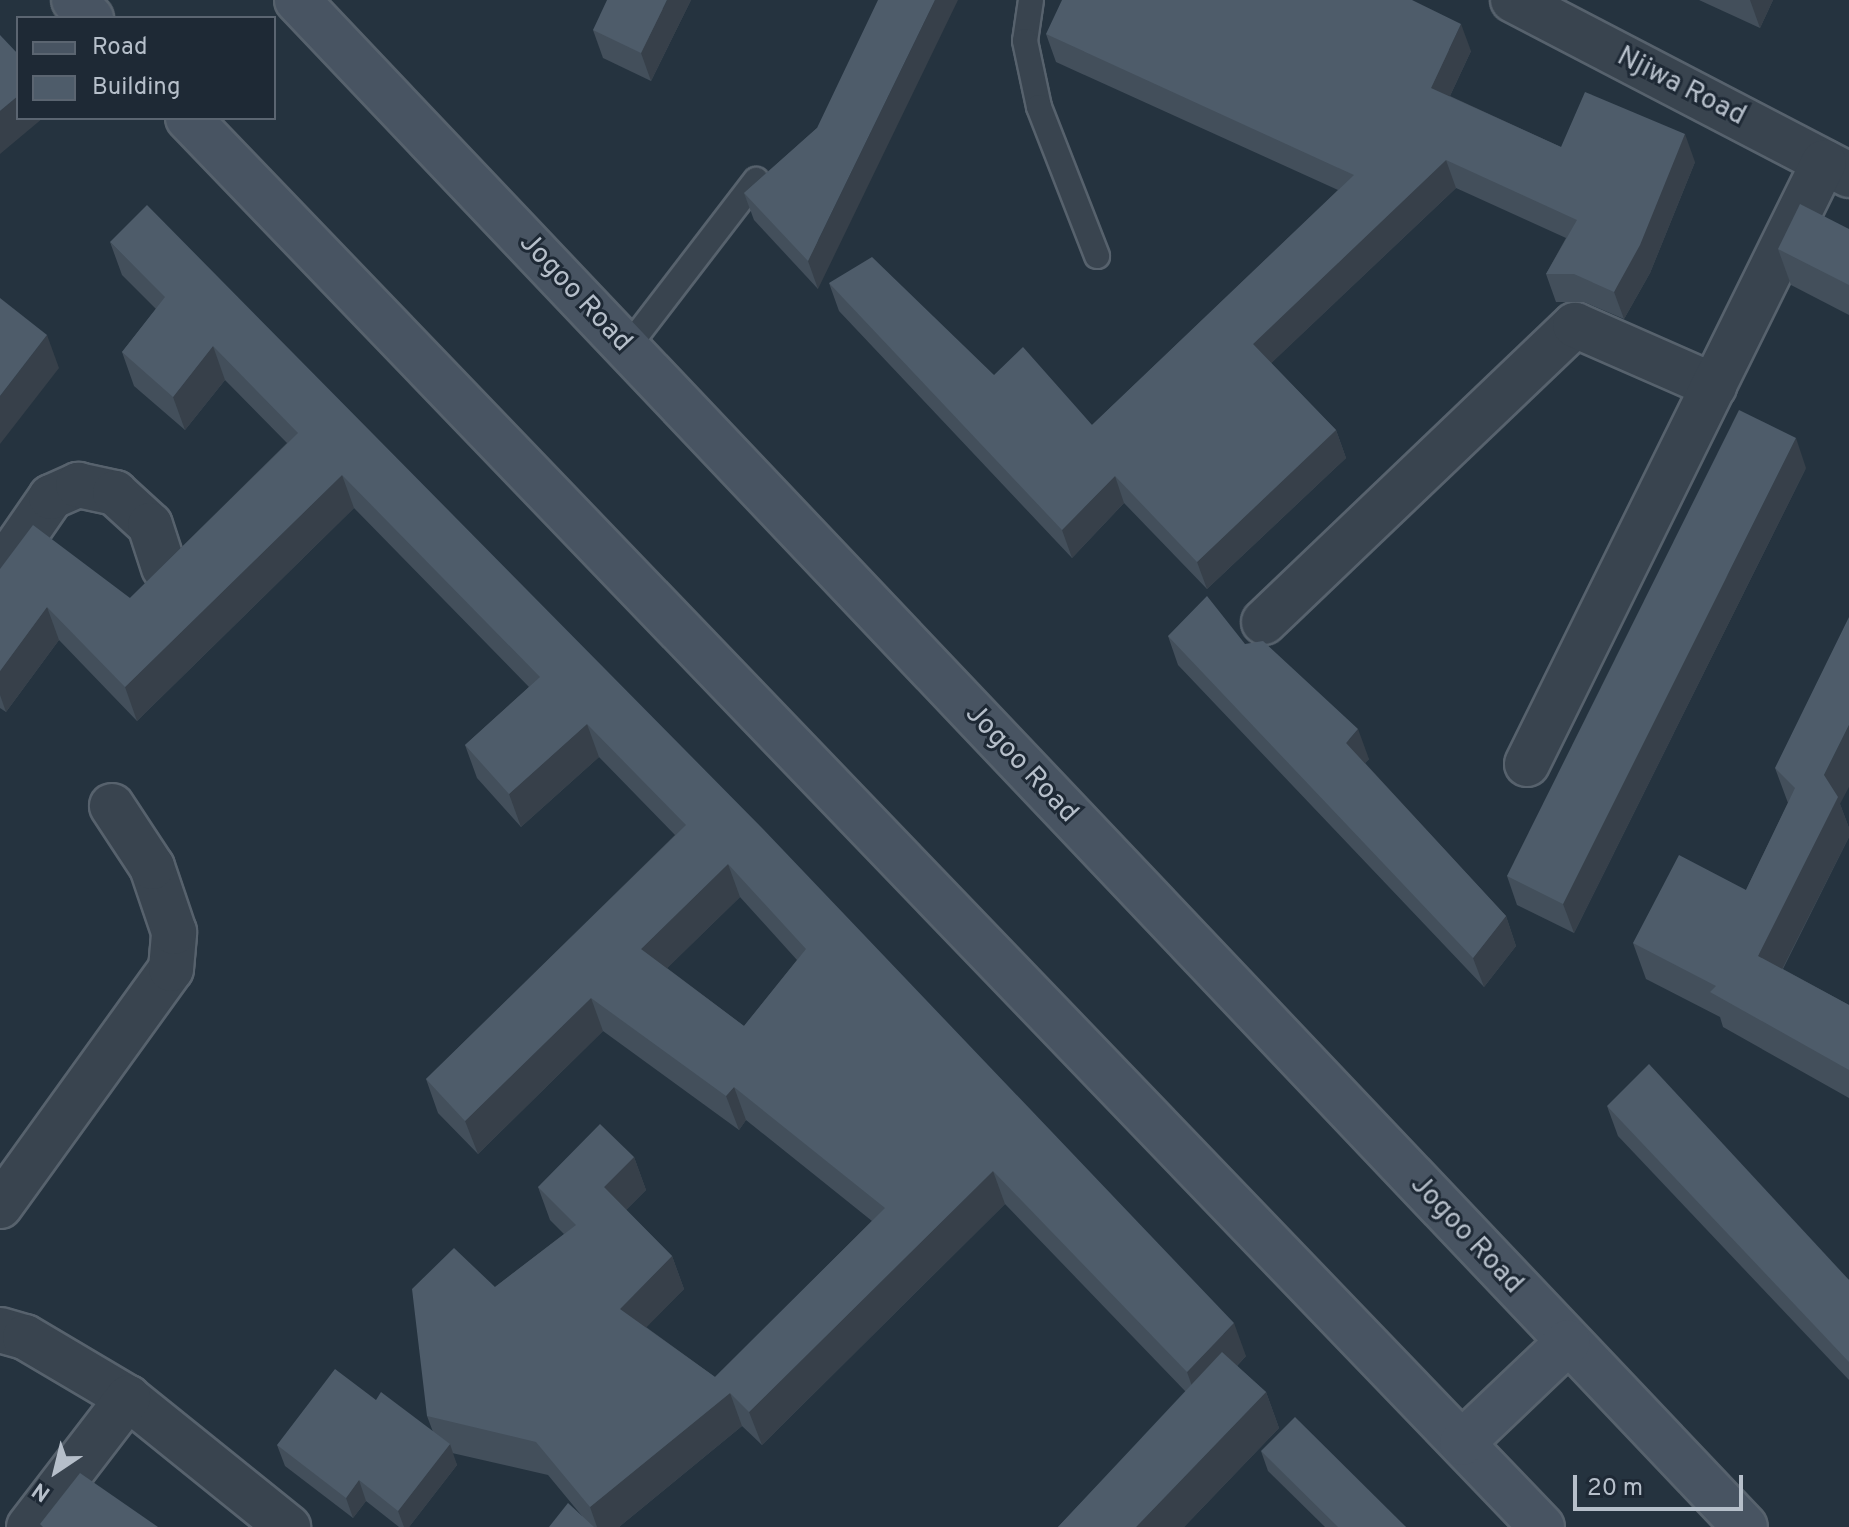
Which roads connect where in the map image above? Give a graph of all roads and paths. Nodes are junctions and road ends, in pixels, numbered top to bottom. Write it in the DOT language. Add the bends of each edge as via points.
graph roads {
  1 [pos="74,0"];
  2 [pos="297,0"];
  3 [pos="1031,0"];
  4 [pos="1513,0"];
  5 [pos="89,16"];
  6 [pos="190,120"];
  7 [pos="1837,169"];
  8 [pos="756,180"];
  9 [pos="1097,256"];
  10 [pos="627,348"];
  11 [pos="1714,386"];
  12 [pos="164,568"];
  13 [pos="0,571"];
  14 [pos="1264,622"];
  15 [pos="1527,764"];
  16 [pos="112,806"];
  17 [pos="0,1206"];
  18 [pos="0,1330"];
  19 [pos="1568,1342"];
  20 [pos="128,1398"];
  21 [pos="1462,1443"];
  22 [pos="29,1527"];
  23 [pos="288,1527"];
  24 [pos="1542,1527"];
  25 [pos="1745,1527"];
  1 -- 5 [label="main road"];
  2 -- 10 [label="main road, Jogoo Road"];
  3 -- 9 [label="lane" via="1025,41 1039,107"];
  4 -- 7 [label="street, Njiwa Road"];
  6 -- 21 [label="main road"];
  7 -- 11 [label="street"];
  8 -- 10 [label="lane"];
  10 -- 19 [label="main road, Jogoo Road"];
  11 -- 14 [label="street" via="1575,325"];
  11 -- 15 [label="street"];
  12 -- 13 [label="street" via="150,525 115,493 78,485 51,497"];
  16 -- 17 [label="street" via="152,867 174,932 171,969"];
  18 -- 20 [label="street" via="25,1337"];
  19 -- 21 [label="main road"];
  19 -- 25 [label="main road, Jogoo Road"];
  20 -- 22 [label="street"];
  20 -- 23 [label="street"];
  21 -- 24 [label="main road"];
}
